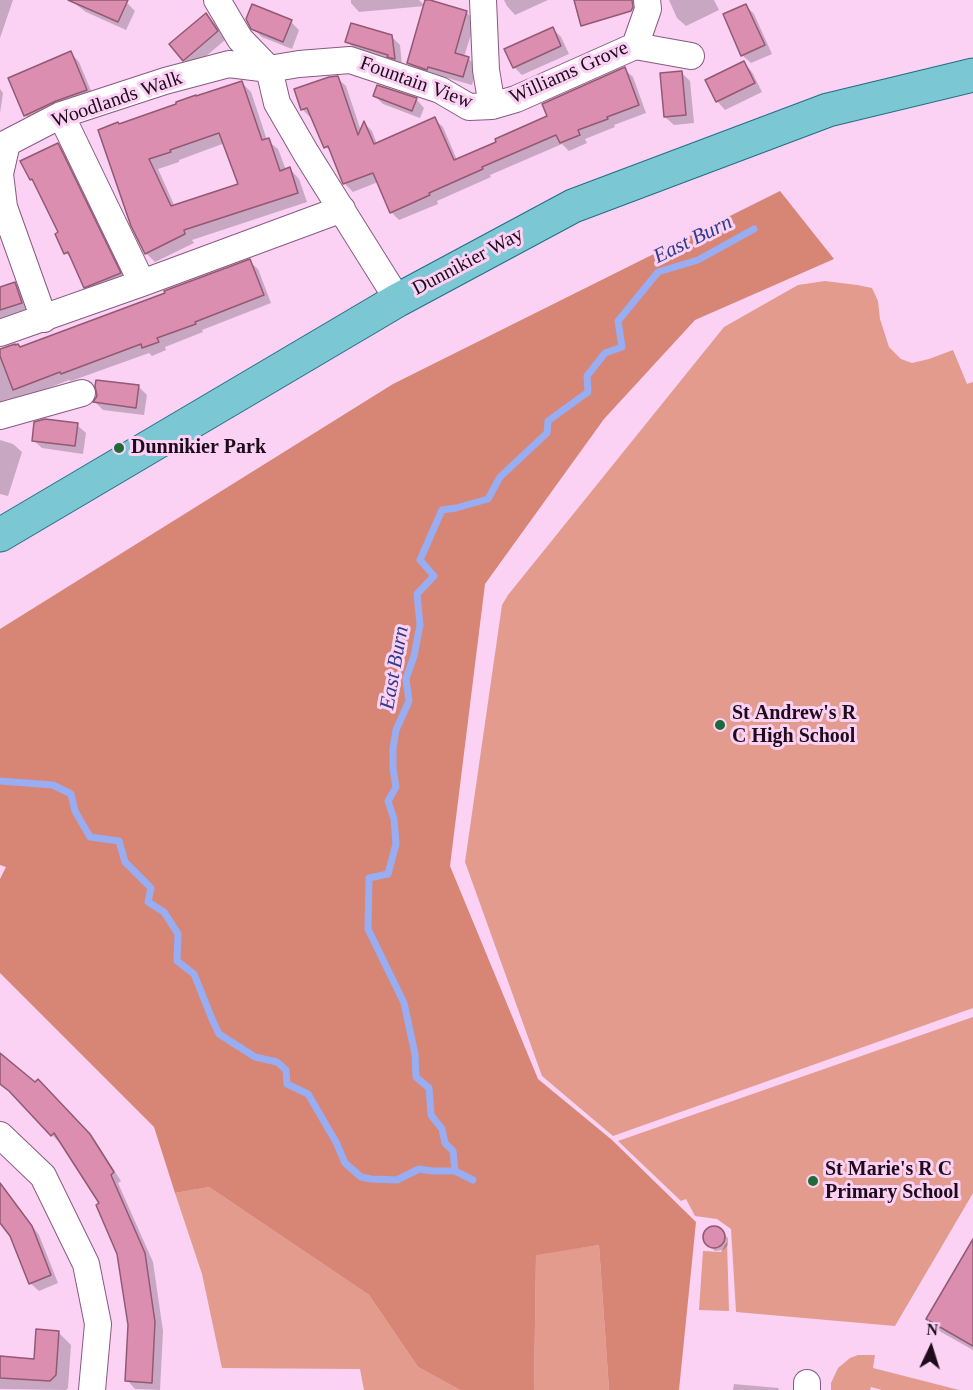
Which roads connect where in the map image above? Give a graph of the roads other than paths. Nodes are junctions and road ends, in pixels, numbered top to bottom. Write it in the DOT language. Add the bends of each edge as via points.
graph roads {
  1 [pos="217,0"];
  2 [pos="483,0"];
  3 [pos="647,0"];
  4 [pos="635,46"];
  5 [pos="691,56"];
  6 [pos="269,69"];
  7 [pos="973,75"];
  8 [pos="492,106"];
  9 [pos="61,115"];
  10 [pos="3,142"];
  11 [pos="342,208"];
  12 [pos="142,283"];
  13 [pos="398,300"];
  14 [pos="44,319"];
  15 [pos="0,333"];
  16 [pos="82,393"];
  17 [pos="0,416"];
  18 [pos="0,535"];
  19 [pos="0,1135"];
  20 [pos="92,1390"];
  1 -- 6 [label="street" via="240,39"];
  2 -- 8 [label="street, Williams Grove"];
  3 -- 4 [label="street, Williams Grove" via="648,9"];
  4 -- 5 [label="street"];
  4 -- 8 [label="street, Williams Grove"];
  6 -- 8 [label="street, Fountain View" via="350,60 440,90 469,107"];
  6 -- 9 [label="street, Woodlands Walk" via="229,64"];
  6 -- 11 [label="street" via="277,103"];
  7 -- 13 [label="main road, Dunnikier Way" via="828,110 573,206"];
  9 -- 10 [label="street, Woodlands Walk"];
  9 -- 12 [label="street"];
  10 -- 14 [label="street, Woodlands Walk" via="0,174 4,207"];
  11 -- 12 [label="street"];
  11 -- 13 [label="street"];
  12 -- 14 [label="street"];
  13 -- 18 [label="main road, Dunnikier Way"];
  14 -- 15 [label="street"];
  16 -- 17 [label="street"];
  19 -- 20 [label="street" via="43,1176 86,1264 98,1324"];
}
